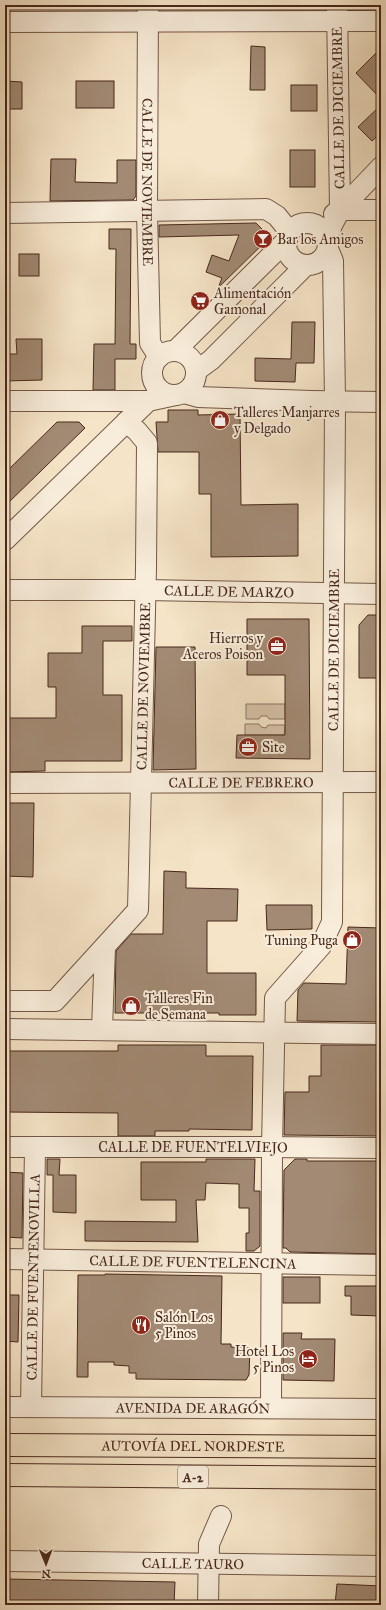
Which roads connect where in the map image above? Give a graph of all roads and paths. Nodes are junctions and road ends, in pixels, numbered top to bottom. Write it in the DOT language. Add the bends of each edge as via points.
graph roads {
  1 [pos="148,13"];
  2 [pos="337,13"];
  3 [pos="381,21"];
  4 [pos="5,22"];
  5 [pos="381,167"];
  6 [pos="340,210"];
  7 [pos="381,210"];
  8 [pos="147,211"];
  9 [pos="5,213"];
  10 [pos="310,223"];
  11 [pos="288,236"];
  12 [pos="328,244"];
  13 [pos="306,265"];
  14 [pos="162,361"];
  15 [pos="196,371"];
  16 [pos="180,394"];
  17 [pos="5,401"];
  18 [pos="148,401"];
  19 [pos="335,401"];
  20 [pos="381,402"];
  21 [pos="126,422"];
  22 [pos="5,540"];
  23 [pos="5,590"];
  24 [pos="146,590"];
  25 [pos="334,593"];
  26 [pos="381,594"];
  27 [pos="334,782"];
  28 [pos="381,782"];
  29 [pos="5,783"];
  30 [pos="141,783"];
  31 [pos="105,947"];
  32 [pos="5,1001"];
  33 [pos="5,1029"];
  34 [pos="102,1029"];
  35 [pos="274,1032"];
  36 [pos="381,1034"];
  37 [pos="5,1147"];
  38 [pos="35,1147"];
  39 [pos="272,1147"];
  40 [pos="381,1148"];
  41 [pos="5,1259"];
  42 [pos="34,1259"];
  43 [pos="271,1264"];
  44 [pos="381,1265"];
  45 [pos="5,1407"];
  46 [pos="31,1407"];
  47 [pos="271,1408"];
  48 [pos="381,1408"];
  49 [pos="5,1445"];
  50 [pos="381,1447"];
  51 [pos="5,1475"];
  52 [pos="381,1478"];
  53 [pos="221,1516"];
  54 [pos="5,1561"];
  55 [pos="208,1564"];
  56 [pos="381,1566"];
  57 [pos="208,1605"];
  1 -- 2 [label="street"];
  1 -- 4 [label="street"];
  1 -- 8 [label="street, CALLE DE NOVIEMBRE"];
  2 -- 3 [label="street"];
  2 -- 6 [label="street, CALLE DE DICIEMBRE"];
  5 -- 6 [label="street"];
  6 -- 7 [label="street"];
  6 -- 10 [label="street"];
  6 -- 12 [label="street" via="332,226"];
  8 -- 9 [label="street"];
  8 -- 11 [label="street" via="266,209 277,216"];
  8 -- 14 [label="street, CALLE DE NOVIEMBRE" via="150,343"];
  10 -- 11 [label="street" via="299,225"];
  10 -- 12 [label="street" via="325,232"];
  11 -- 13 [label="street" via="287,249 290,257 297,263"];
  11 -- 14 [label="street"];
  12 -- 13 [label="street" via="324,258 316,264"];
  12 -- 19 [label="street, CALLE DE DICIEMBRE" via="333,261"];
  13 -- 15 [label="street" via="211,360"];
  14 -- 15 [label="street" via="183,353 189,357"];
  14 -- 16 [label="street" via="155,383 167,394"];
  14 -- 18 [label="street"];
  15 -- 16 [label="street" via="194,384"];
  16 -- 18 [label="street"];
  16 -- 19 [label="street" via="198,397"];
  17 -- 18 [label="street"];
  18 -- 21 [label="street"];
  19 -- 20 [label="street"];
  19 -- 25 [label="street, CALLE DE DICIEMBRE"];
  21 -- 22 [label="street"];
  21 -- 24 [label="street, CALLE DE NOVIEMBRE" via="147,443"];
  23 -- 24 [label="street, CALLE DE MARZO"];
  24 -- 25 [label="street, CALLE DE MARZO"];
  24 -- 30 [label="street, CALLE DE NOVIEMBRE"];
  25 -- 26 [label="street, CALLE DE MARZO"];
  25 -- 27 [label="street, CALLE DE DICIEMBRE"];
  27 -- 28 [label="street, CALLE DE FEBRERO"];
  27 -- 30 [label="street, CALLE DE FEBRERO"];
  27 -- 35 [label="street, CALLE DE DICIEMBRE" via="332,922 321,946 275,998"];
  29 -- 30 [label="street, CALLE DE FEBRERO"];
  30 -- 31 [label="street, CALLE DE NOVIEMBRE" via="138,910"];
  31 -- 32 [label="street, CALLE DE NOVIEMBRE" via="55,1001"];
  31 -- 34 [label="street"];
  33 -- 34 [label="street"];
  34 -- 35 [label="street"];
  35 -- 36 [label="street"];
  35 -- 39 [label="street, CALLE DE DICIEMBRE"];
  37 -- 38 [label="street, CALLE DE FUENTELVIEJO"];
  38 -- 39 [label="street, CALLE DE FUENTELVIEJO"];
  38 -- 42 [label="street, CALLE DE FUENTENOVILLA"];
  39 -- 40 [label="street, CALLE DE FUENTELVIEJO"];
  39 -- 43 [label="street, CALLE DE DICIEMBRE"];
  41 -- 42 [label="street, CALLE DE FUENTELENCINA"];
  42 -- 43 [label="street, CALLE DE FUENTELENCINA"];
  42 -- 46 [label="street, CALLE DE FUENTENOVILLA"];
  43 -- 44 [label="street, CALLE DE FUENTELENCINA"];
  43 -- 47 [label="street, CALLE DE DICIEMBRE"];
  45 -- 46 [label="street, AVENIDA DE ARAGÓN"];
  46 -- 47 [label="street, AVENIDA DE ARAGÓN"];
  47 -- 48 [label="street, AVENIDA DE ARAGÓN"];
  49 -- 50 [label="highway, AUTOVÍA DEL NORDESTE / A-2"];
  51 -- 52 [label="highway, A-2"];
  53 -- 55 [label="street" via="209,1544"];
  54 -- 55 [label="street, CALLE TAURO"];
  55 -- 56 [label="street, CALLE TAURO"];
  55 -- 57 [label="street"];
}
